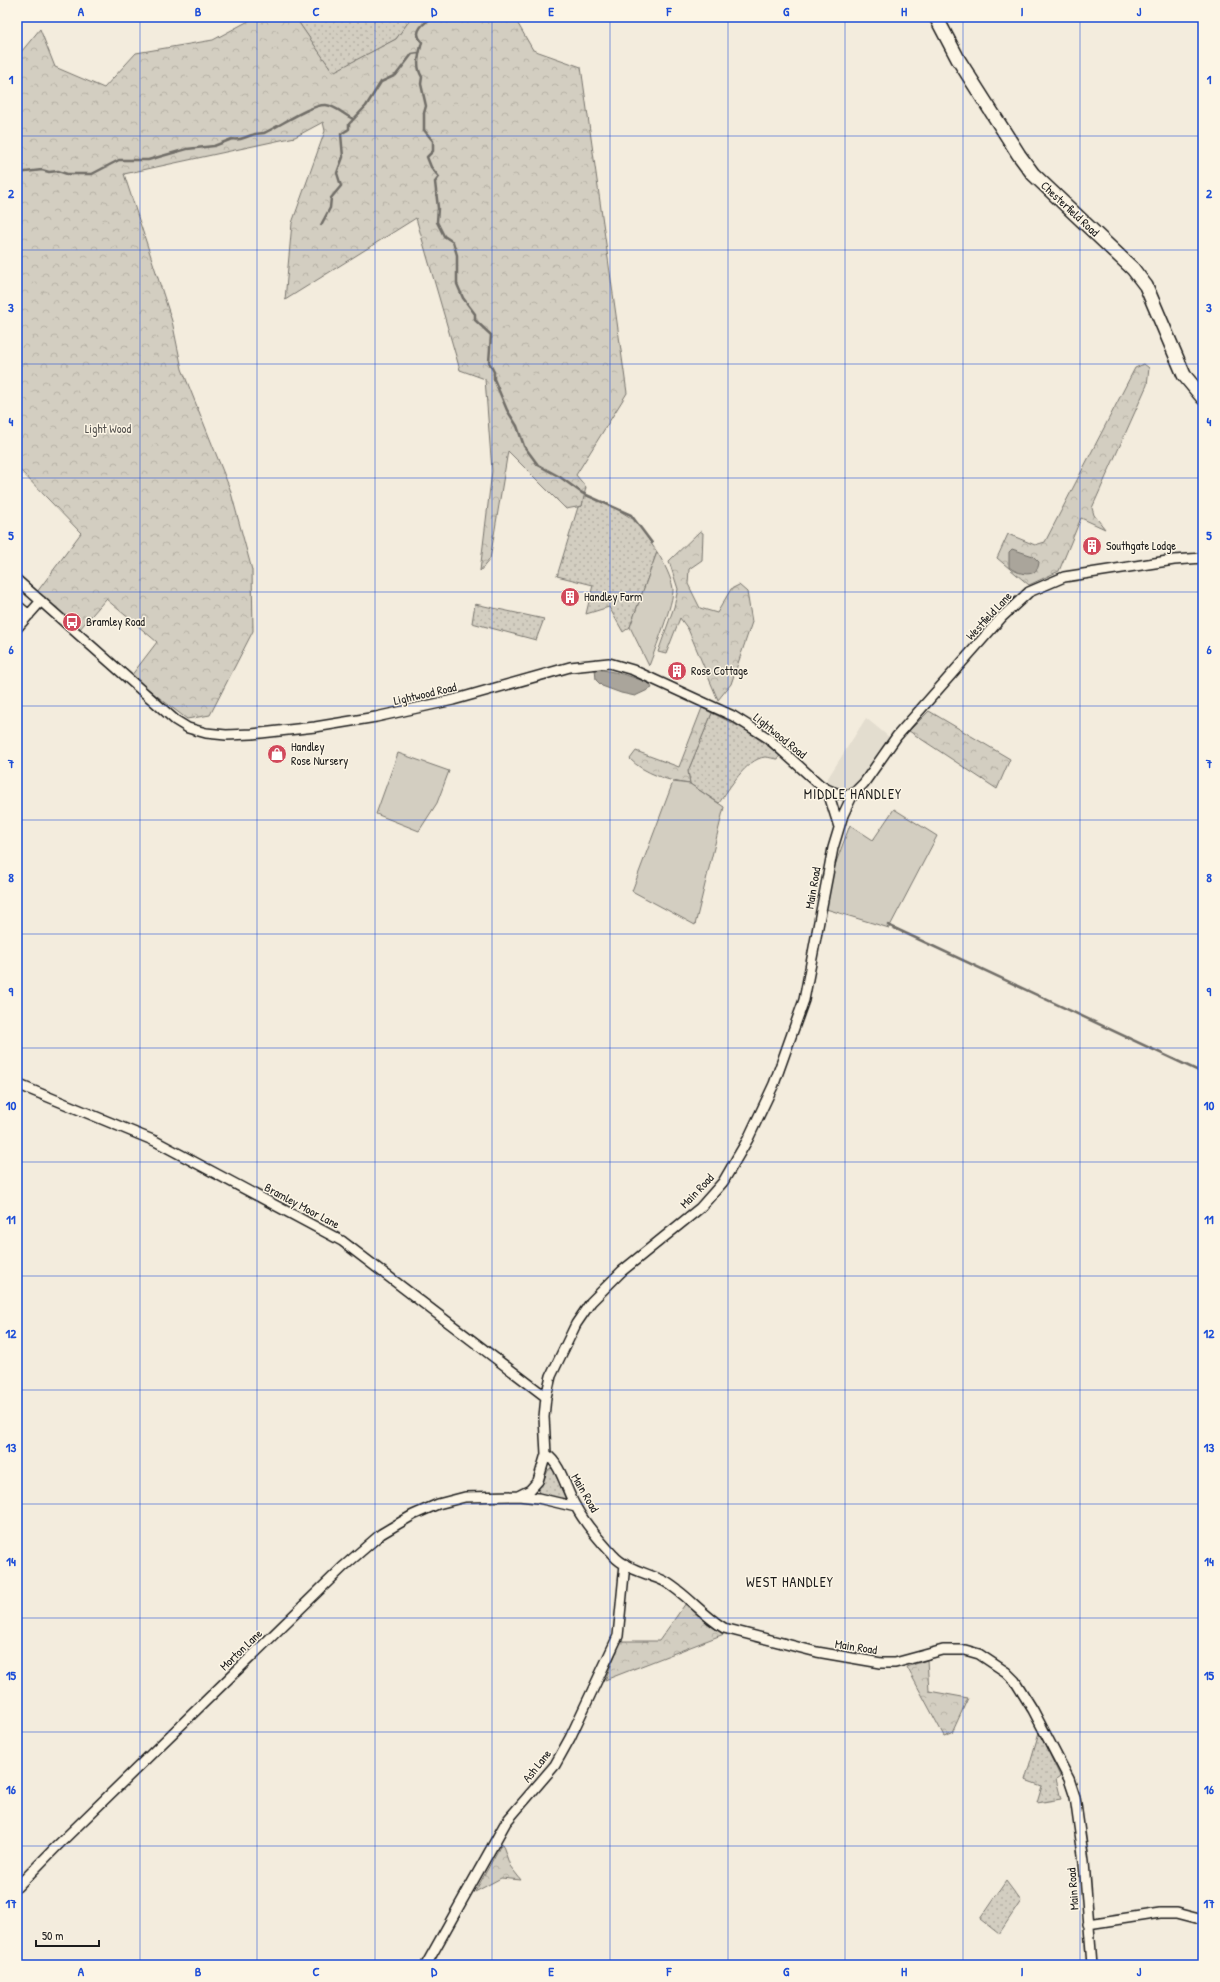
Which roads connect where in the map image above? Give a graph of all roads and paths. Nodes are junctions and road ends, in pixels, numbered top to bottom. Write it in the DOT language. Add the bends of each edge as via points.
graph roads {
  1 [pos="936,17"];
  2 [pos="1203,398"];
  3 [pos="1203,558"];
  4 [pos="17,580"];
  5 [pos="41,602"];
  6 [pos="17,605"];
  7 [pos="29,615"];
  8 [pos="17,628"];
  9 [pos="827,789"];
  10 [pos="853,794"];
  11 [pos="839,827"];
  12 [pos="17,1084"];
  13 [pos="546,1397"];
  14 [pos="546,1454"];
  15 [pos="518,1496"];
  16 [pos="576,1507"];
  17 [pos="625,1564"];
  18 [pos="17,1887"];
  19 [pos="1203,1920"];
  20 [pos="1088,1924"];
  21 [pos="426,1965"];
  22 [pos="1092,1965"];
  1 -- 2 [label="main road, Chesterfield Road" via="958,59 1033,174 1134,269 1146,286 1184,375"];
  3 -- 10 [label="street, Westfield Lane" via="1064,577 1029,592 1002,617 897,736 864,783"];
  4 -- 5 [label="street, Lightwood Road"];
  5 -- 7 [label="street"];
  5 -- 9 [label="street, Lightwood Road" via="176,720 188,728 206,733 252,734 376,717 453,700 570,667 609,663 633,670 734,716 768,738"];
  6 -- 7 [label="street"];
  7 -- 8 [label="street"];
  9 -- 10 [label="street, Lightwood Road" via="845,795"];
  9 -- 11 [label="street"];
  10 -- 11 [label="street, Main Road"];
  11 -- 13 [label="street, Main Road" via="802,1006 774,1084 748,1139 723,1182 700,1208 622,1271 590,1302 562,1351 551,1376"];
  12 -- 13 [label="street, Bramley Moor Lane" via="155,1141 342,1240"];
  13 -- 14 [label="street, Main Road"];
  14 -- 15 [label="street" via="538,1481 530,1490"];
  14 -- 16 [label="street, Main Road" via="554,1460"];
  15 -- 16 [label="street, Morton Lane"];
  15 -- 18 [label="street, Morton Lane" via="465,1498 438,1504 413,1515 382,1534 332,1578"];
  16 -- 17 [label="street, Main Road" via="612,1555"];
  17 -- 20 [label="street, Main Road" via="676,1589 710,1620 736,1632 817,1652 881,1663 895,1663 943,1650 965,1650 979,1654 1006,1672 1015,1681 1033,1710 1076,1797"];
  17 -- 21 [label="street, Ash Lane" via="618,1636 570,1738 551,1770 506,1822"];
  19 -- 20 [label="street" via="1160,1912"];
  20 -- 22 [label="street, Main Road"];
}
